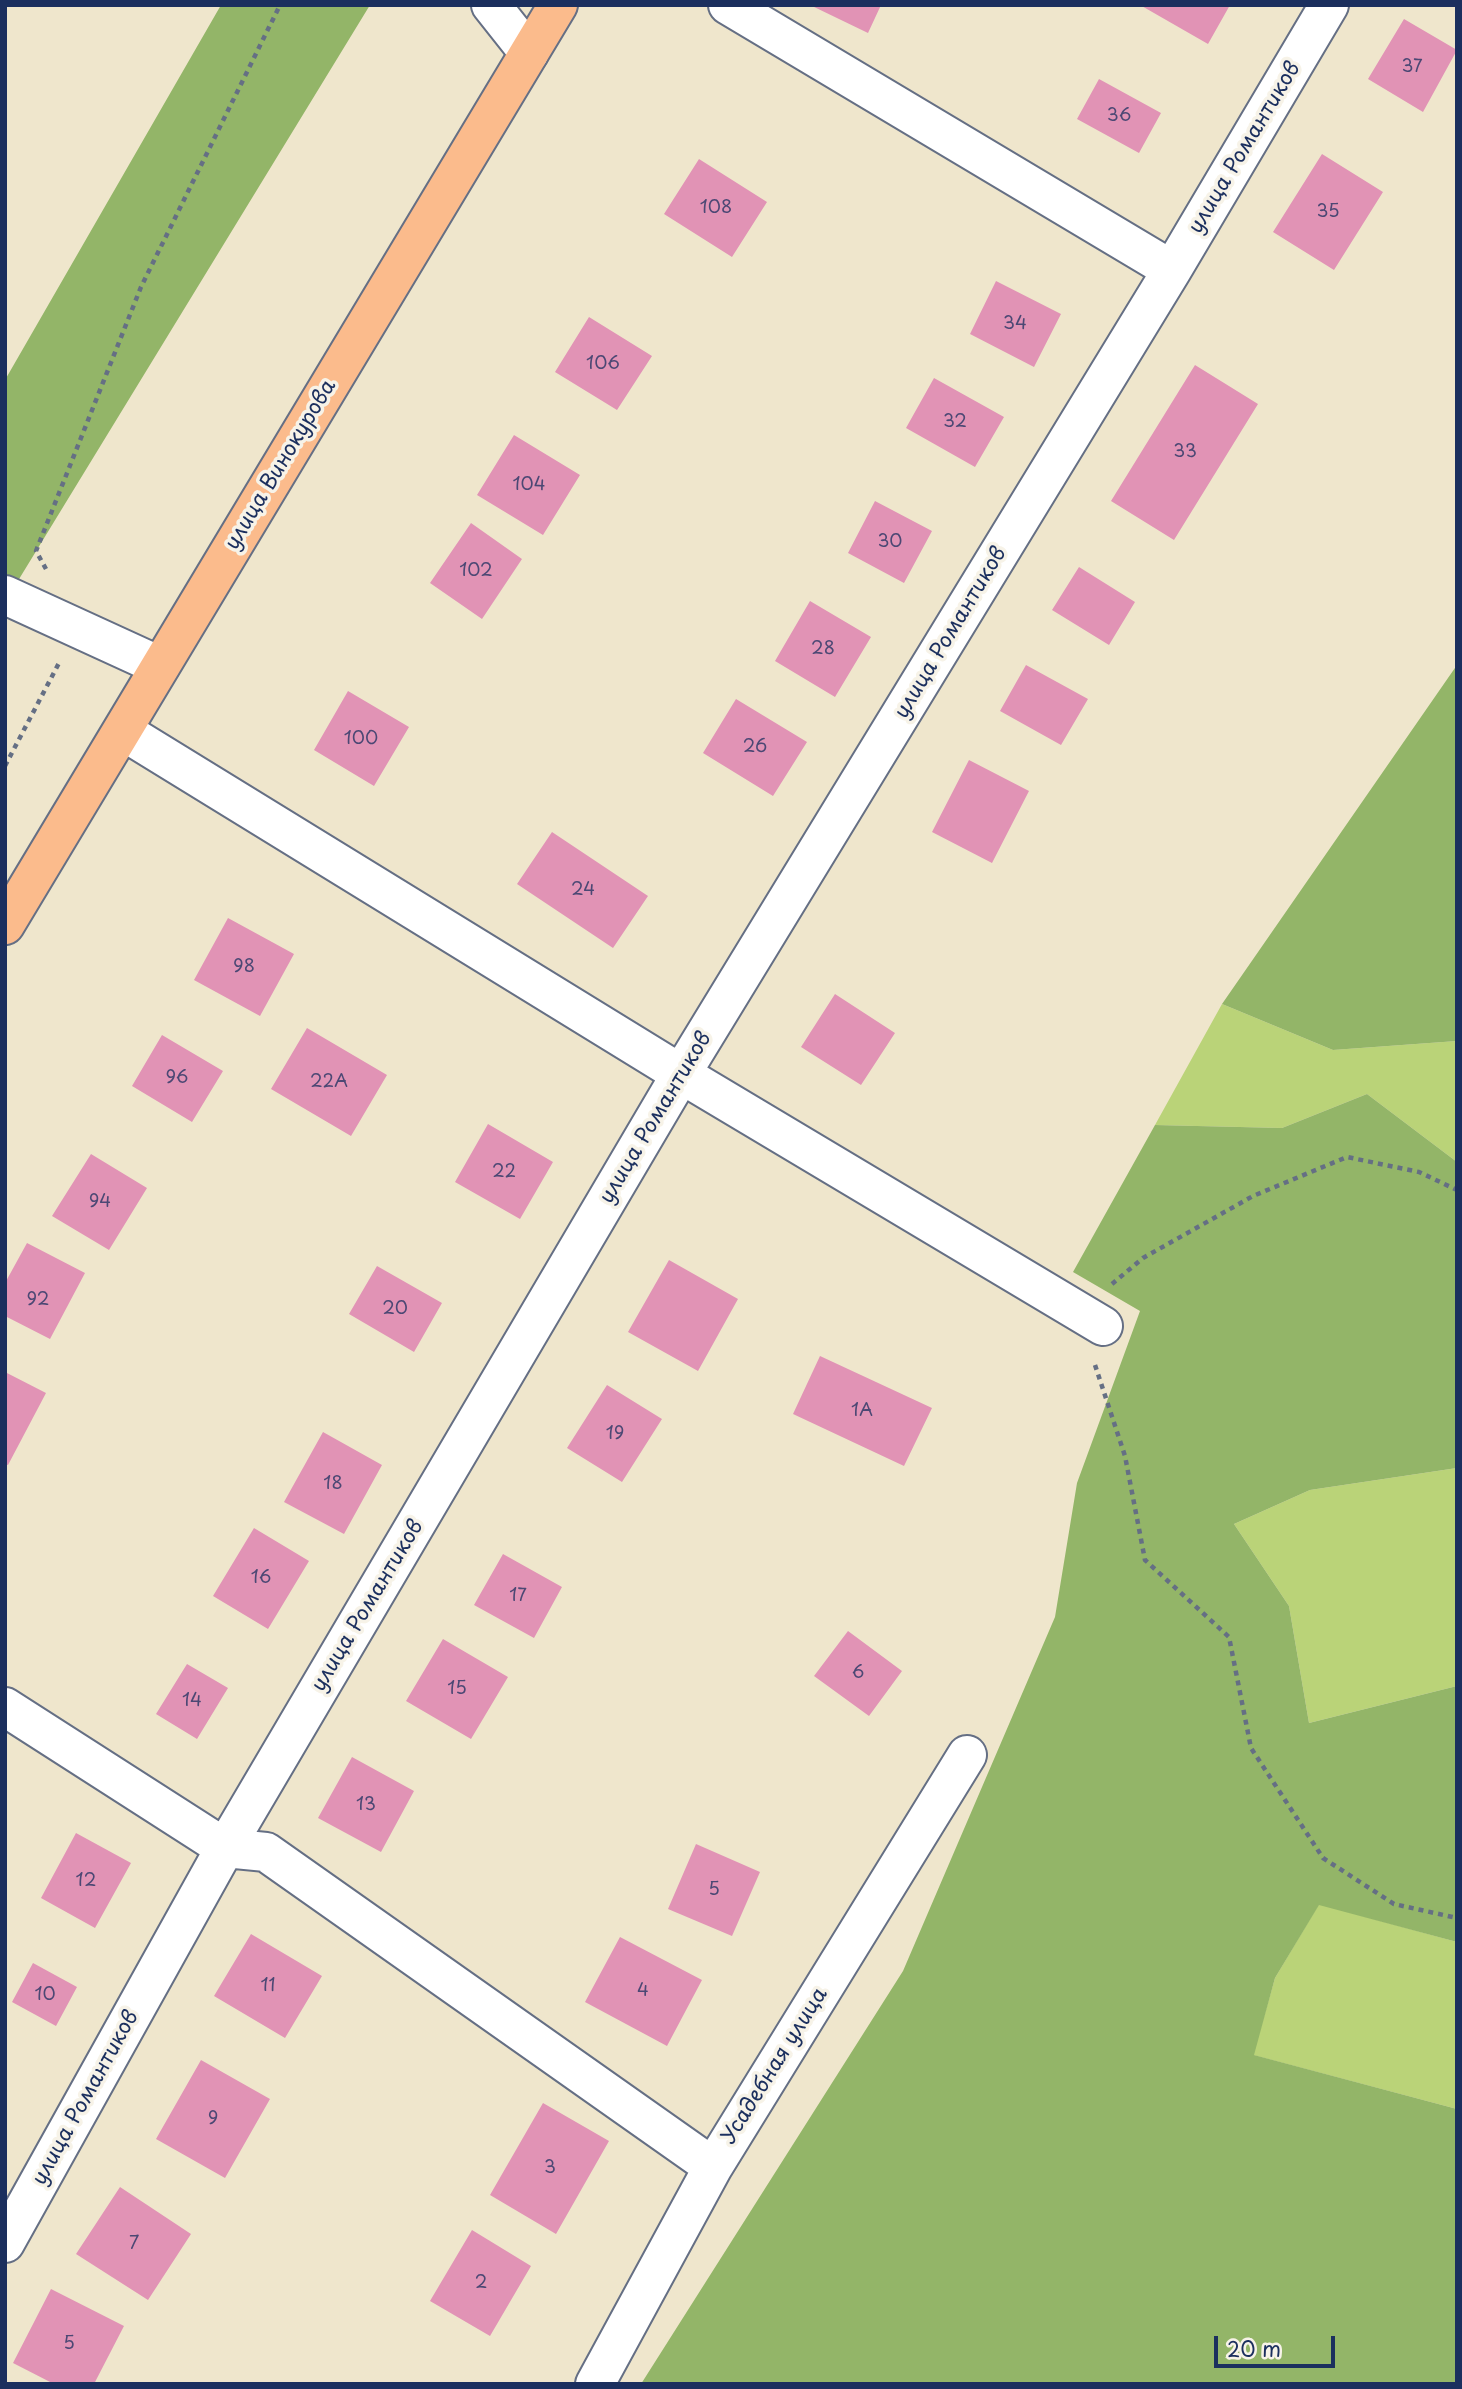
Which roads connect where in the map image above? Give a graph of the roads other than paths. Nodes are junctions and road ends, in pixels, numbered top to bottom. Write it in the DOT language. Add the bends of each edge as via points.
graph roads {
  1 [pos="491,5"];
  2 [pos="558,5"];
  3 [pos="728,5"];
  4 [pos="1329,5"];
  5 [pos="529,53"];
  6 [pos="1172,270"];
  7 [pos="5,594"];
  8 [pos="160,666"];
  9 [pos="123,730"];
  10 [pos="5,925"];
  11 [pos="681,1074"];
  12 [pos="1090,1319"];
  13 [pos="5,1707"];
  14 [pos="967,1755"];
  15 [pos="225,1847"];
  16 [pos="713,2167"];
  17 [pos="5,2243"];
  18 [pos="595,2384"];
  1 -- 5 [label="street"];
  2 -- 5 [label="main road, улица Винокурова"];
  3 -- 6 [label="street"];
  4 -- 6 [label="street, улица Романтиков"];
  5 -- 8 [label="main road, улица Винокурова"];
  6 -- 11 [label="street, улица Романтиков"];
  7 -- 8 [label="street"];
  8 -- 9 [label="main road, улица Винокурова"];
  9 -- 10 [label="main road, улица Винокурова"];
  9 -- 11 [label="street"];
  11 -- 12 [label="street"];
  11 -- 15 [label="street, улица Романтиков"];
  13 -- 15 [label="street"];
  14 -- 16 [label="street, Усадебная улица"];
  15 -- 16 [label="street" via="267,1852"];
  15 -- 17 [label="street, улица Романтиков"];
  16 -- 18 [label="street, Усадебная улица"];
}
